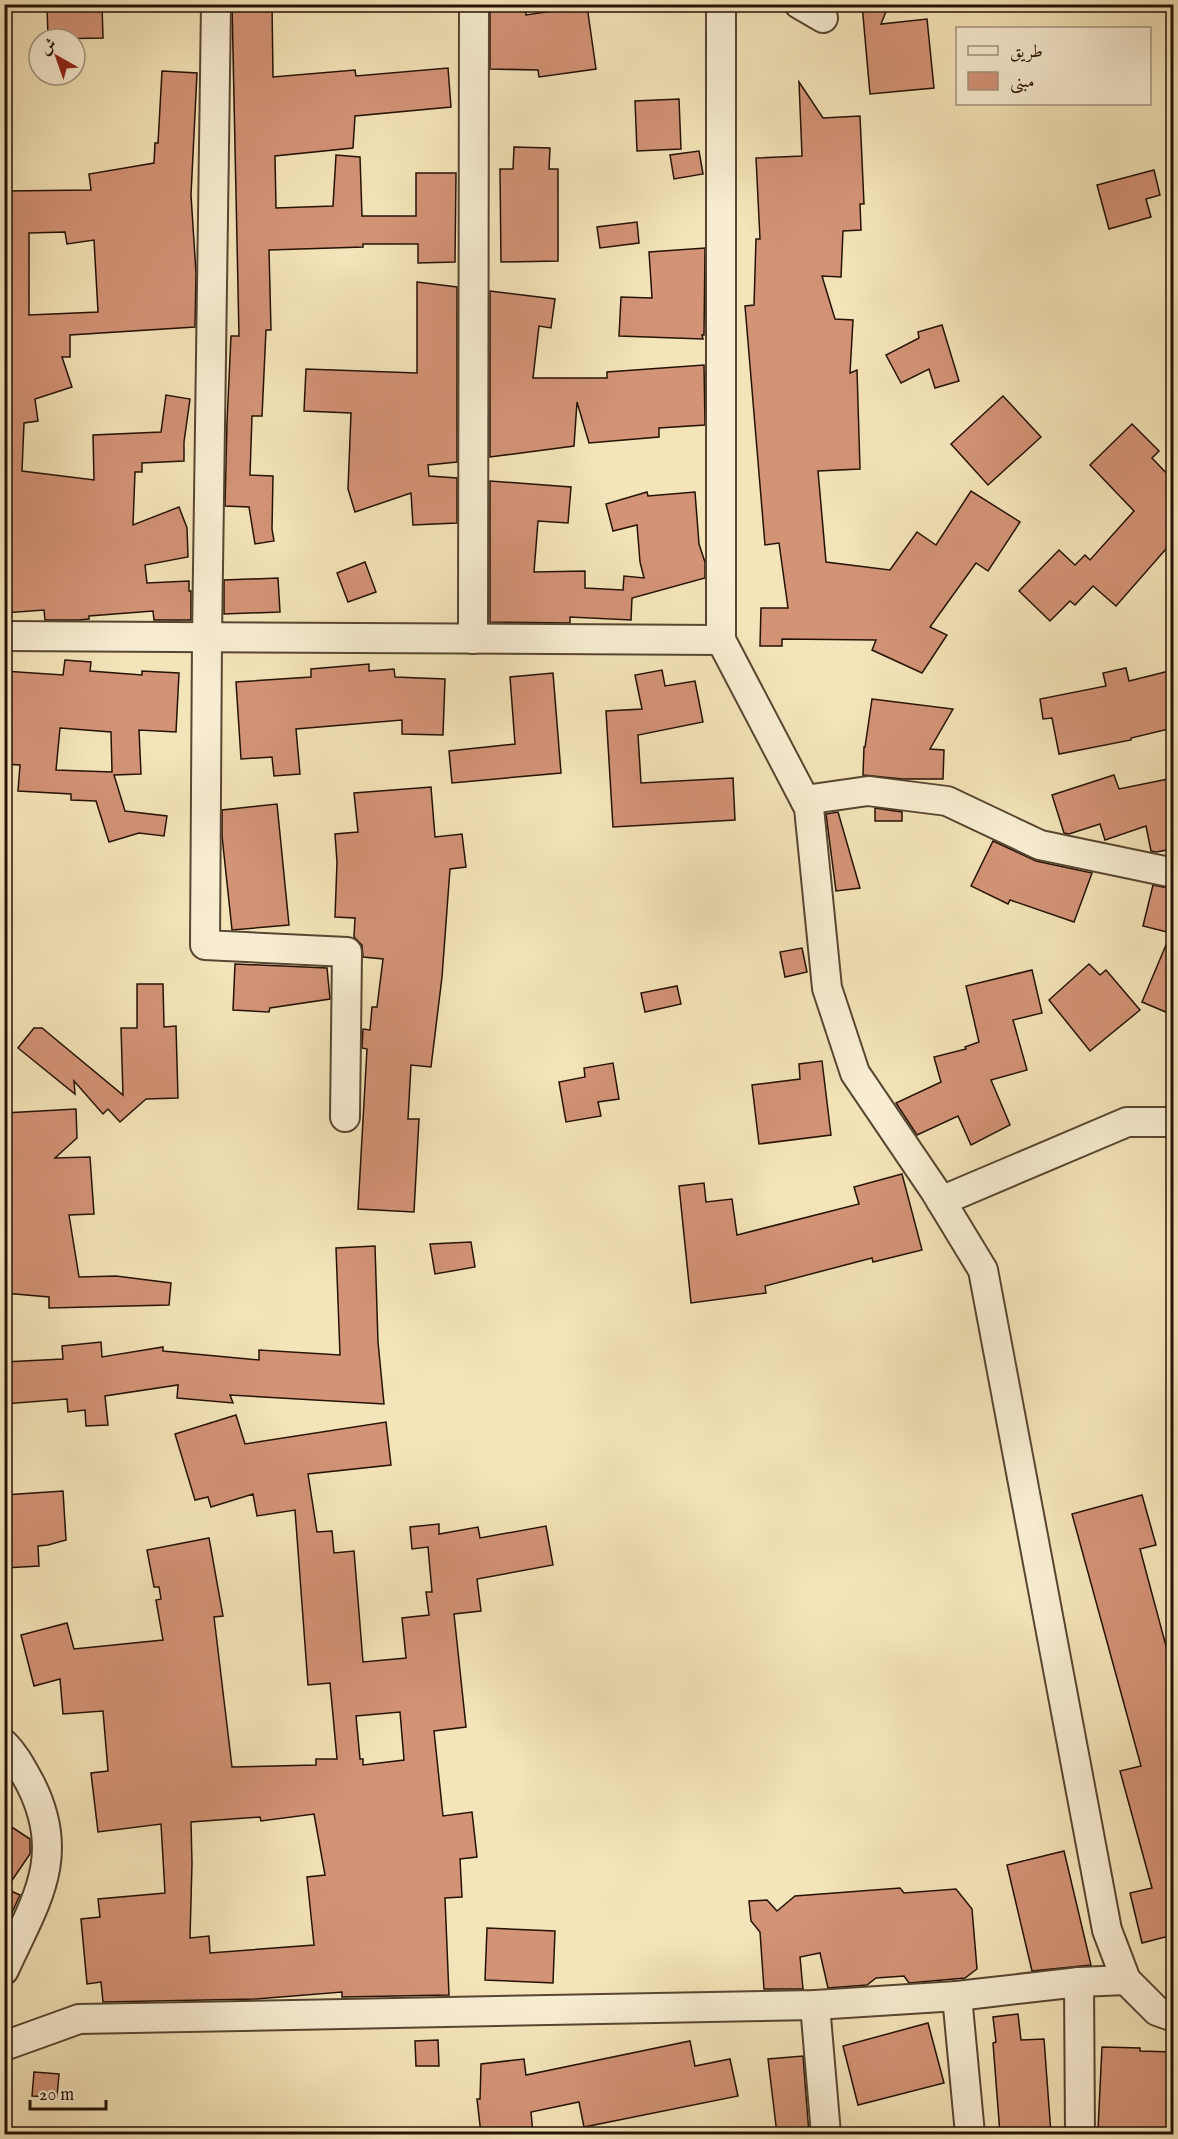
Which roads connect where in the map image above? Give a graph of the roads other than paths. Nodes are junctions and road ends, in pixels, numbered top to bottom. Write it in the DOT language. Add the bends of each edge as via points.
graph roads {
  1 [pos="216,4"];
  2 [pos="474,4"];
  3 [pos="721,4"];
  4 [pos="4,636"];
  5 [pos="207,638"];
  6 [pos="473,639"];
  7 [pos="721,640"];
  8 [pos="805,800"];
  9 [pos="1173,873"];
  10 [pos="345,1117"];
  11 [pos="1173,1122"];
  12 [pos="941,1201"];
  13 [pos="4,1744"];
  14 [pos="4,1970"];
  15 [pos="1126,1980"];
  16 [pos="1079,1982"];
  17 [pos="957,1996"];
  18 [pos="815,2005"];
  19 [pos="1173,2017"];
  20 [pos="4,2046"];
  21 [pos="826,2134"];
  22 [pos="970,2134"];
  23 [pos="1080,2134"];
  1 -- 5 [label="street"];
  2 -- 6 [label="street"];
  3 -- 7 [label="street"];
  4 -- 5 [label="street"];
  5 -- 6 [label="street"];
  5 -- 10 [label="street" via="205,945 347,951"];
  6 -- 7 [label="street"];
  7 -- 8 [label="street"];
  8 -- 9 [label="street" via="868,791 947,801 1040,845"];
  8 -- 12 [label="street" via="809,808 827,988 855,1073"];
  11 -- 12 [label="street" via="1127,1122"];
  12 -- 15 [label="street" via="982,1270 1107,1930"];
  13 -- 14 [label="street" via="15,1755 40,1803 49,1846 43,1885"];
  15 -- 16 [label="street"];
  15 -- 19 [label="street" via="1157,2011"];
  16 -- 17 [label="street"];
  16 -- 23 [label="street"];
  17 -- 18 [label="street"];
  17 -- 22 [label="street"];
  18 -- 20 [label="street" via="79,2019"];
  18 -- 21 [label="street"];
}
